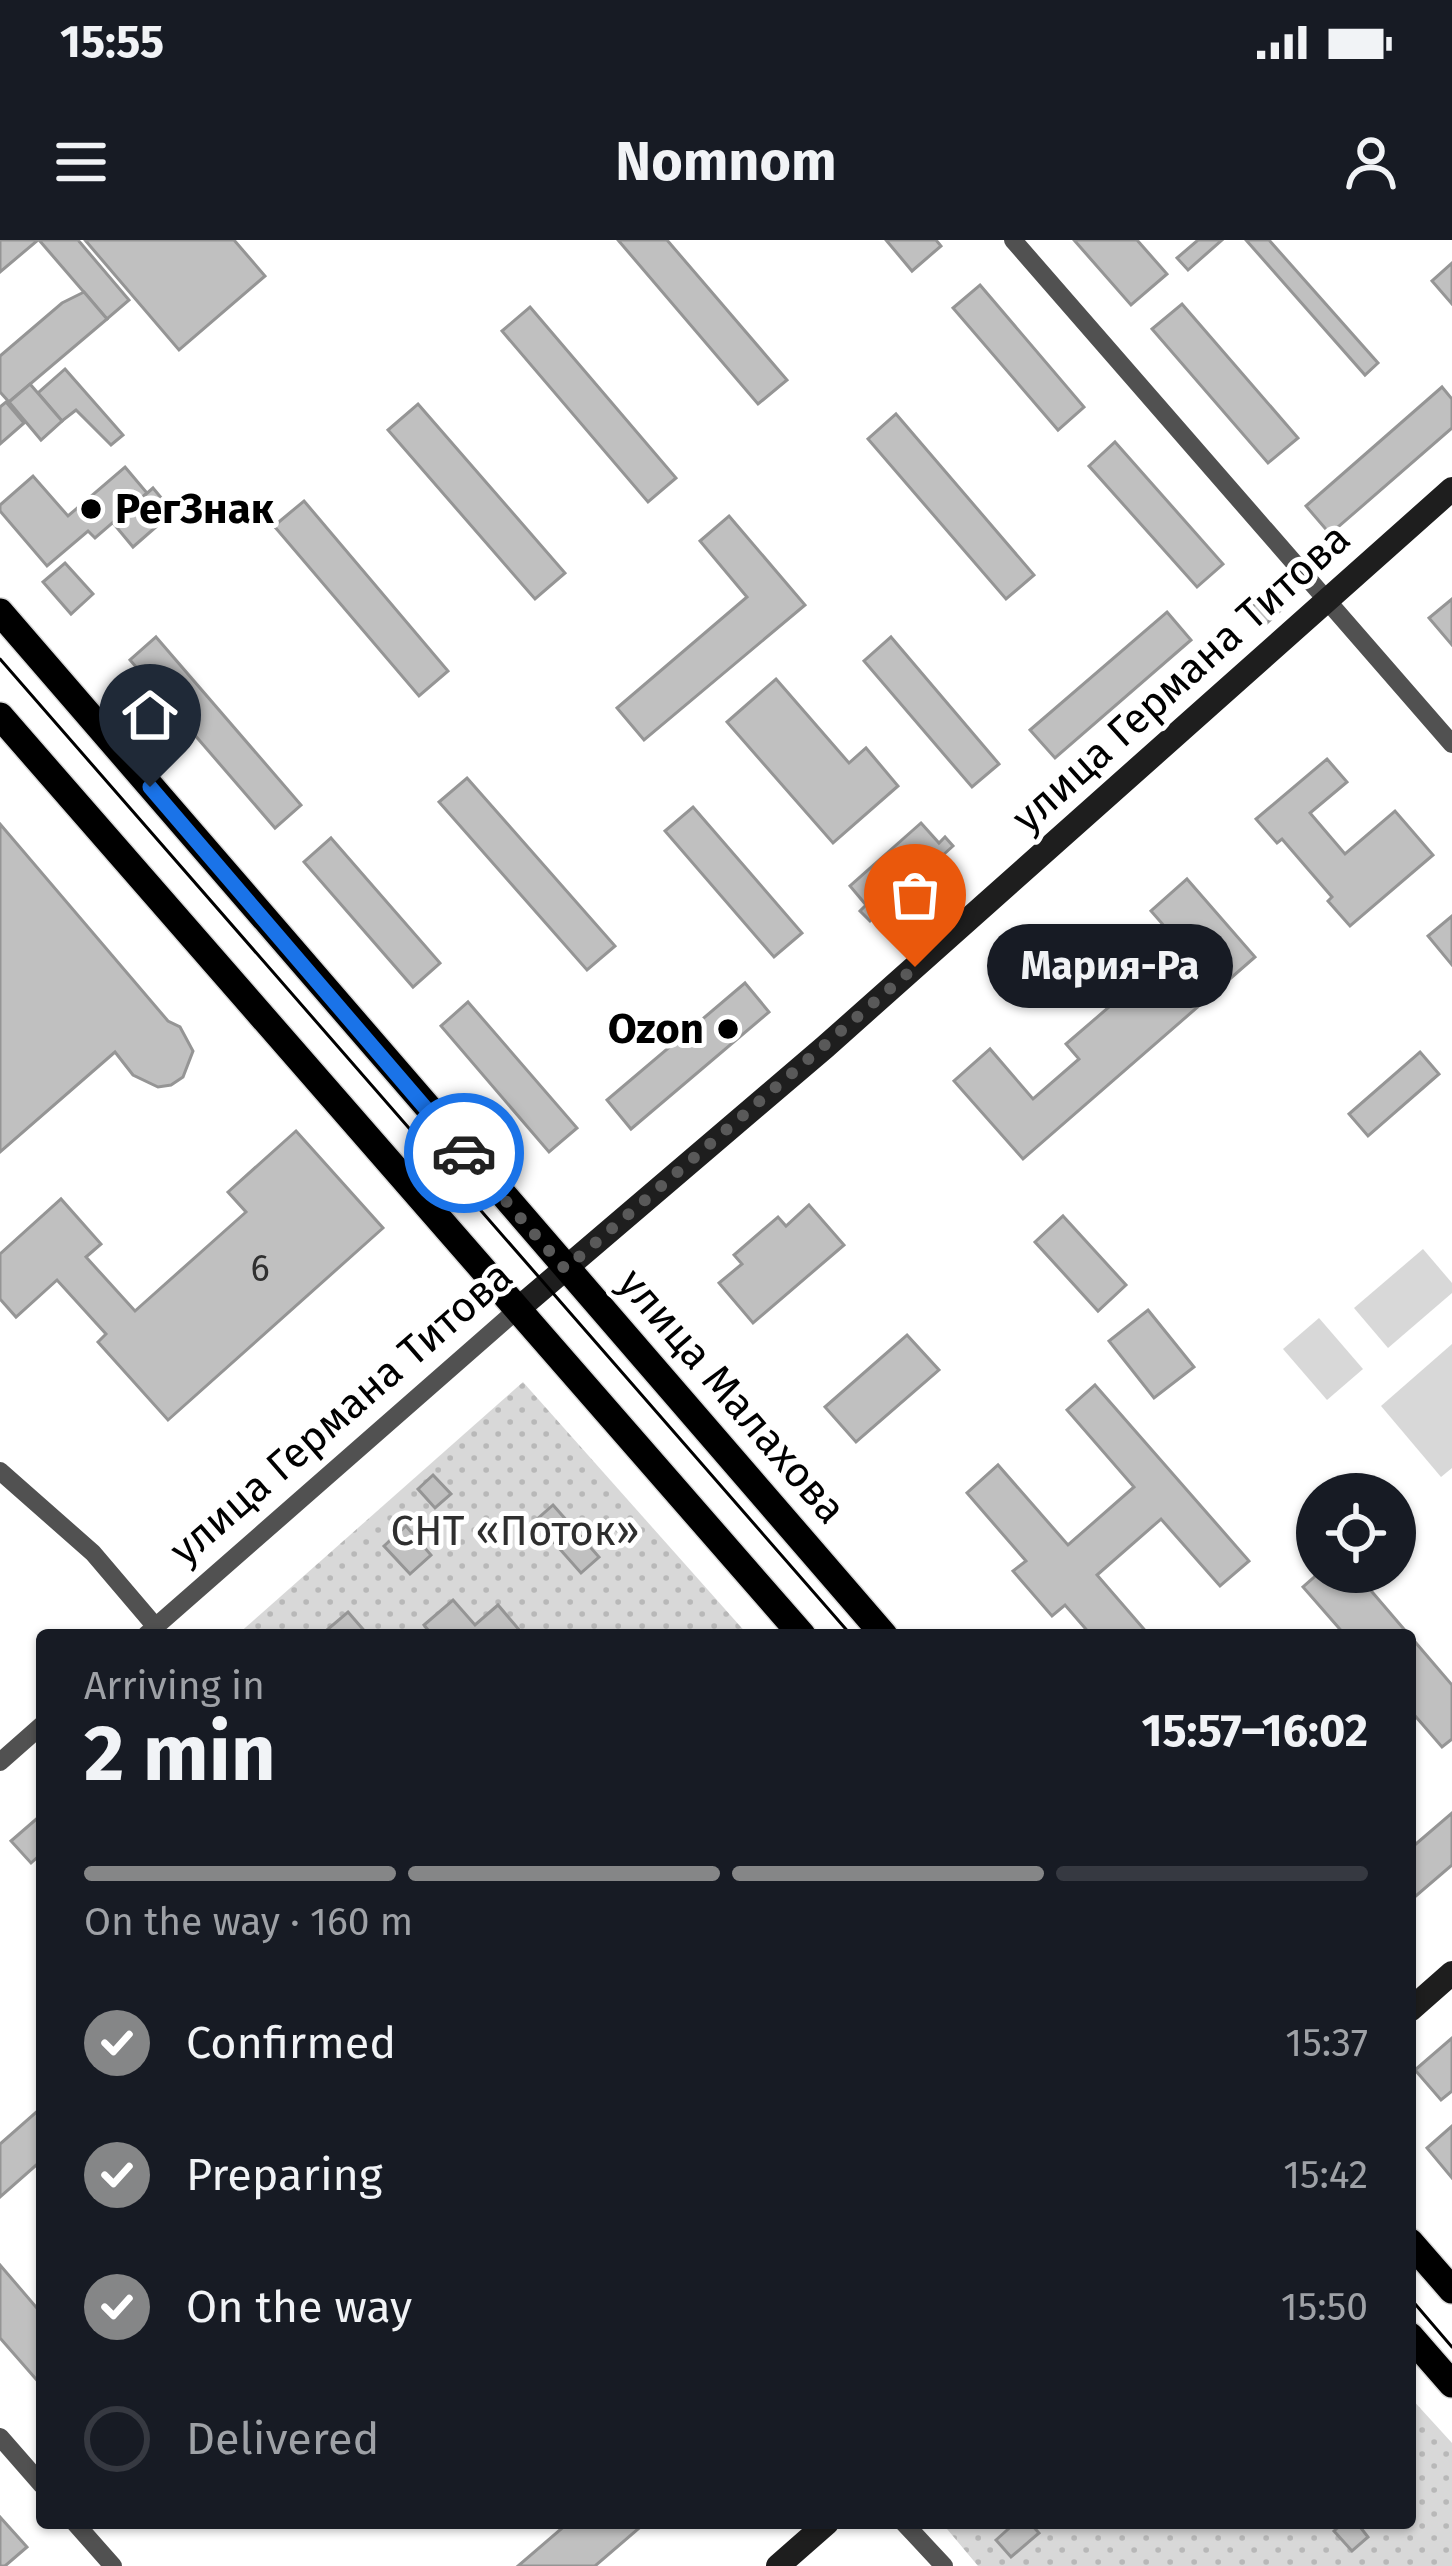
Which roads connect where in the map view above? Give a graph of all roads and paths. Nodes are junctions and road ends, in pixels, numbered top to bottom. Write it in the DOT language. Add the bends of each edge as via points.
graph roads {
  1 [pos="1013,240"];
  2 [pos="1452,489"];
  3 [pos="1327,601"];
  4 [pos="0,612"];
  5 [pos="0,716"];
  6 [pos="1452,744"];
  7 [pos="565,1269"];
  8 [pos="518,1309"];
  9 [pos="0,1471"];
  10 [pos="150,1629"];
  11 [pos="153,1629"];
  12 [pos="797,1629"];
  13 [pos="879,1629"];
  14 [pos="36,1730"];
  15 [pos="0,1762"];
  16 [pos="1452,1973"];
  17 [pos="1416,2005"];
  18 [pos="1416,2249"];
  19 [pos="1452,2290"];
  20 [pos="1416,2343"];
  21 [pos="1452,2384"];
  22 [pos="0,2437"];
  23 [pos="36,2478"];
  24 [pos="80,2529"];
  25 [pos="819,2529"];
  26 [pos="910,2529"];
  27 [pos="113,2566"];
  28 [pos="778,2566"];
  29 [pos="944,2566"];
  1 -- 3 [label="street"];
  2 -- 3 [label="street, улица Германа Титова"];
  3 -- 6 [label="street"];
  3 -- 7 [label="street, улица Германа Титова"];
  4 -- 7 [label="main road, улица Малахова"];
  5 -- 8 [label="main road"];
  7 -- 8 [label="street, улица Германа Титова"];
  7 -- 13 [label="main road, улица Малахова"];
  8 -- 11 [label="street, улица Германа Титова"];
  8 -- 12 [label="main road"];
  9 -- 10 [label="street" via="93,1553"];
  14 -- 15 [label="street"];
  16 -- 17 [label="street"];
  18 -- 19 [label="main road"];
  20 -- 21 [label="main road"];
  22 -- 23 [label="street"];
  24 -- 27 [label="street"];
  25 -- 28 [label="street"];
  26 -- 29 [label="street"];
}
